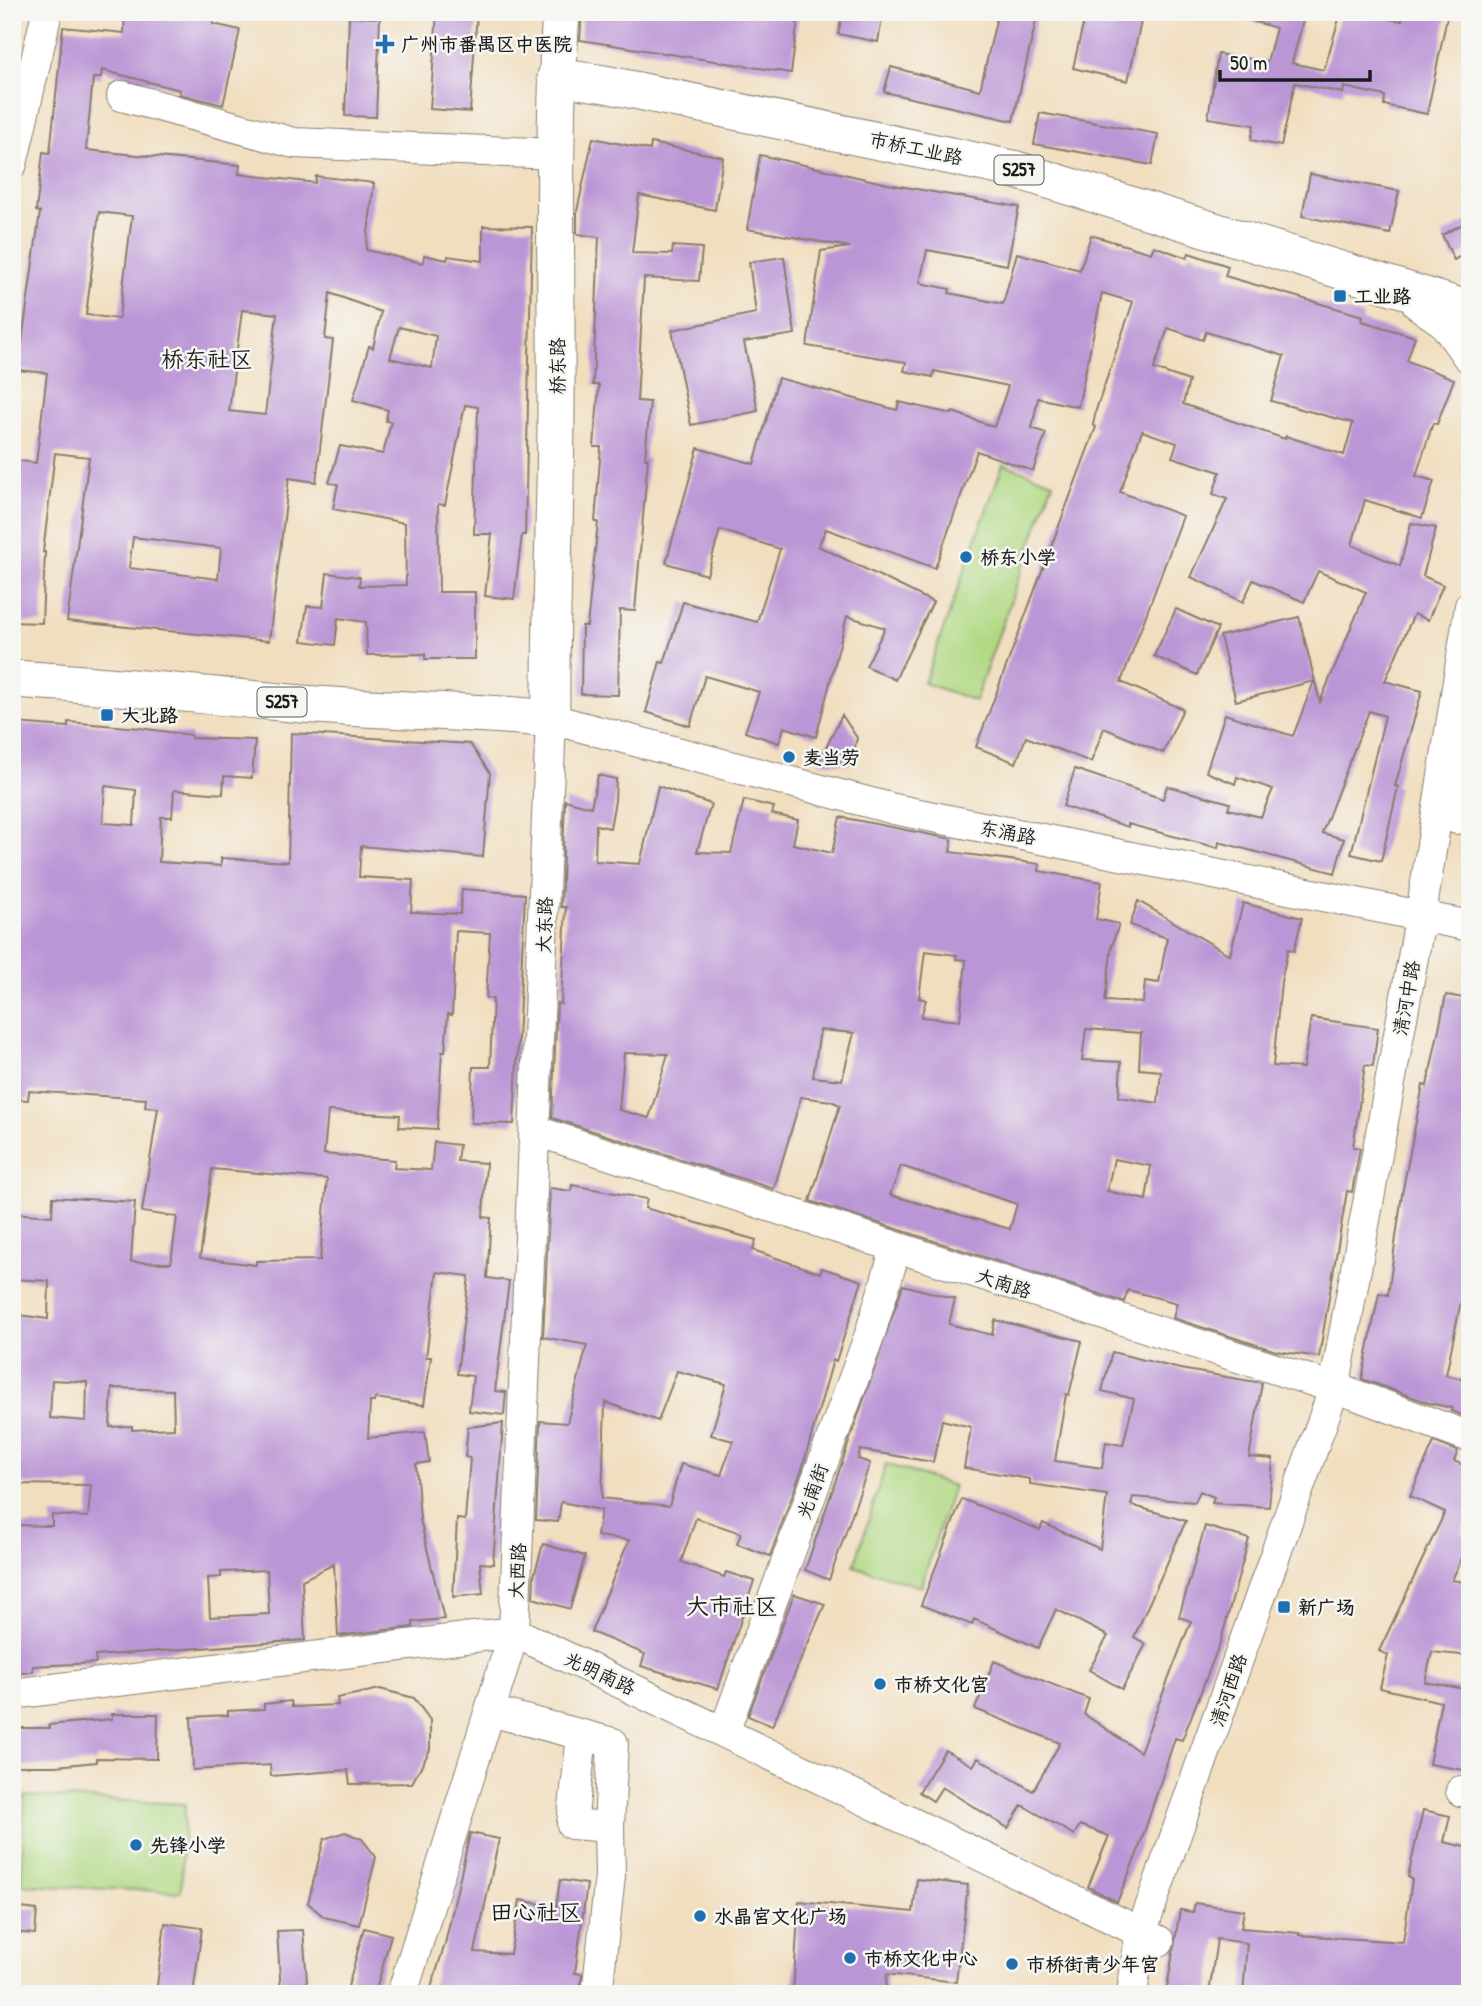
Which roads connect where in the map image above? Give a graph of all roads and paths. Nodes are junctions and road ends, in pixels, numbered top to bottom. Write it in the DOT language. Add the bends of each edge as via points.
graph roads {
  1 [pos="47,12"];
  2 [pos="561,12"];
  3 [pos="556,77"];
  4 [pos="122,96"];
  5 [pos="557,154"];
  6 [pos="12,164"];
  7 [pos="1405,291"];
  8 [pos="1470,310"];
  9 [pos="1470,354"];
  10 [pos="1470,606"];
  11 [pos="12,679"];
  12 [pos="551,719"];
  13 [pos="1470,742"];
  14 [pos="1431,916"];
  15 [pos="1470,926"];
  16 [pos="537,1131"];
  17 [pos="896,1248"];
  18 [pos="1344,1391"];
  19 [pos="1470,1437"];
  20 [pos="514,1632"];
  21 [pos="12,1694"];
  22 [pos="490,1711"];
  23 [pos="724,1732"];
  24 [pos="1150,1937"];
  25 [pos="402,1994"];
  26 [pos="597,1994"];
  27 [pos="1132,1994"];
  28 [pos="1151,1994"];
  1 -- 6 [label="street"];
  2 -- 3 [label="main road, 桥东路"];
  3 -- 5 [label="main road, 桥东路"];
  3 -- 7 [label="main road, 市桥工业路 / S257" via="605,83 1013,169"];
  4 -- 5 [label="street" via="294,143"];
  5 -- 12 [label="main road, 桥东路"];
  7 -- 8 [label="main road, 市桥工业路 / S257"];
  7 -- 9 [label="main road" via="1446,320"];
  10 -- 14 [label="street, 清河中路"];
  11 -- 12 [label="main road, S257"];
  12 -- 14 [label="street, 东涌路" via="894,809"];
  12 -- 16 [label="street, 大东路"];
  13 -- 14 [label="street, 清河中路"];
  14 -- 15 [label="street, 东涌路"];
  14 -- 18 [label="street, 清河中路"];
  16 -- 17 [label="street, 大南路"];
  16 -- 20 [label="street, 大西路"];
  17 -- 18 [label="street, 大南路"];
  17 -- 23 [label="street, 光南街" via="869,1337"];
  18 -- 19 [label="street, 大南路"];
  18 -- 24 [label="street, 清河西路"];
  20 -- 21 [label="street"];
  20 -- 22 [label="street, 大西路"];
  20 -- 23 [label="street, 光明南路"];
  22 -- 25 [label="street, 大西路"];
  22 -- 26 [label="street" via="614,1743 610,1876"];
  23 -- 24 [label="street, 光明南路"];
  24 -- 27 [label="street, 清河西路"];
  24 -- 28 [label="street, 清河西路"];
}
